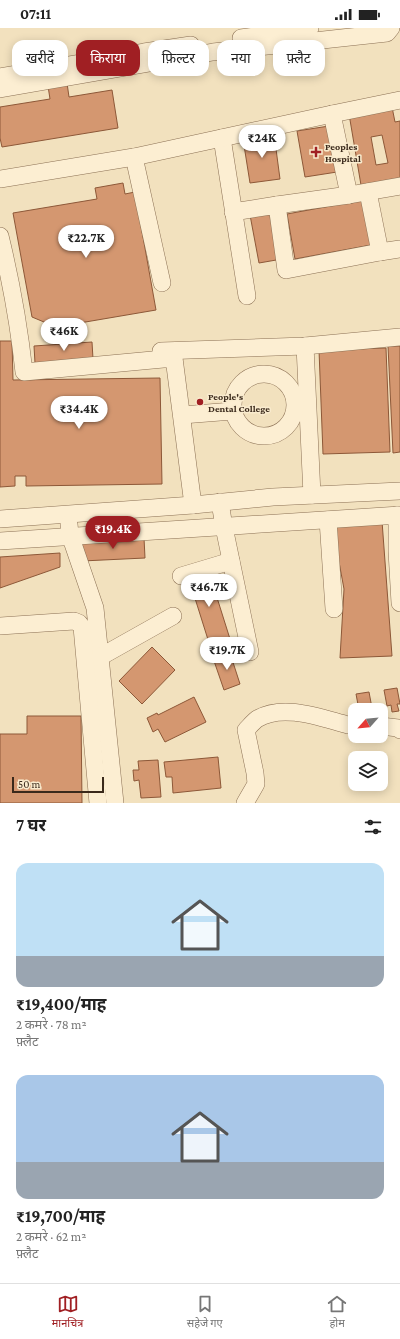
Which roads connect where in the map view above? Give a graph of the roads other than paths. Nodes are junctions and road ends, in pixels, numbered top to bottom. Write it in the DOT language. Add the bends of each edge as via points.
graph roads {
  1 [pos="310,28"];
  2 [pos="391,28"];
  3 [pos="0,77"];
  4 [pos="0,90"];
  5 [pos="400,100"];
  6 [pos="332,114"];
  7 [pos="222,138"];
  8 [pos="134,157"];
  9 [pos="0,179"];
  10 [pos="400,186"];
  11 [pos="368,192"];
  12 [pos="350,195"];
  13 [pos="277,205"];
  14 [pos="233,212"];
  15 [pos="0,236"];
  16 [pos="400,250"];
  17 [pos="380,252"];
  18 [pos="162,284"];
  19 [pos="247,296"];
  20 [pos="400,337"];
  21 [pos="305,346"];
  22 [pos="101,353"];
  23 [pos="233,411"];
  24 [pos="182,415"];
  25 [pos="400,491"];
  26 [pos="347,493"];
  27 [pos="312,495"];
  28 [pos="220,502"];
  29 [pos="193,505"];
  30 [pos="68,513"];
  31 [pos="398,515"];
  32 [pos="0,518"];
  33 [pos="349,519"];
  34 [pos="328,520"];
  35 [pos="224,527"];
  36 [pos="70,535"];
  37 [pos="0,541"];
  38 [pos="231,561"];
  39 [pos="181,576"];
  40 [pos="400,603"];
  41 [pos="334,609"];
  42 [pos="173,616"];
  43 [pos="0,626"];
  44 [pos="250,652"];
  45 [pos="100,657"];
  46 [pos="348,725"];
  47 [pos="388,727"];
  48 [pos="400,730"];
  49 [pos="98,803"];
  50 [pos="115,803"];
  51 [pos="245,803"];
  1 -- 3 [label="street" via="144,52"];
  2 -- 4 [label="street" via="387,32 212,52"];
  5 -- 6 [label="street"];
  6 -- 7 [label="street"];
  6 -- 12 [label="street"];
  7 -- 8 [label="street"];
  7 -- 14 [label="street"];
  8 -- 9 [label="street"];
  8 -- 18 [label="street"];
  10 -- 11 [label="street"];
  11 -- 12 [label="street"];
  11 -- 17 [label="street"];
  12 -- 13 [label="street"];
  13 -- 14 [label="street"];
  13 -- 17 [label="street" via="286,270"];
  14 -- 19 [label="street"];
  15 -- 24 [label="street" via="20,333 24,372 174,358"];
  16 -- 17 [label="street"];
  20 -- 21 [label="street"];
  21 -- 22 [label="street"];
  21 -- 27 [label="street"];
  23 -- 24 [label="street"];
  24 -- 29 [label="street"];
  25 -- 26 [label="street"];
  26 -- 27 [label="street"];
  26 -- 33 [label="street"];
  27 -- 28 [label="street"];
  28 -- 29 [label="street"];
  28 -- 35 [label="street"];
  29 -- 30 [label="street"];
  30 -- 32 [label="street"];
  30 -- 36 [label="street"];
  31 -- 33 [label="street"];
  31 -- 40 [label="street"];
  33 -- 34 [label="street"];
  34 -- 35 [label="street"];
  34 -- 41 [label="street"];
  35 -- 36 [label="street"];
  35 -- 38 [label="street"];
  36 -- 37 [label="street"];
  36 -- 45 [label="street" via="95,608"];
  38 -- 39 [label="street"];
  38 -- 44 [label="street"];
  42 -- 45 [label="street"];
  43 -- 49 [label="street" via="74,621 82,628"];
  45 -- 50 [label="street"];
  46 -- 51 [label="street" via="301,713 274,712 257,719 246,730 256,784"];
  47 -- 48 [label="street"];
}
